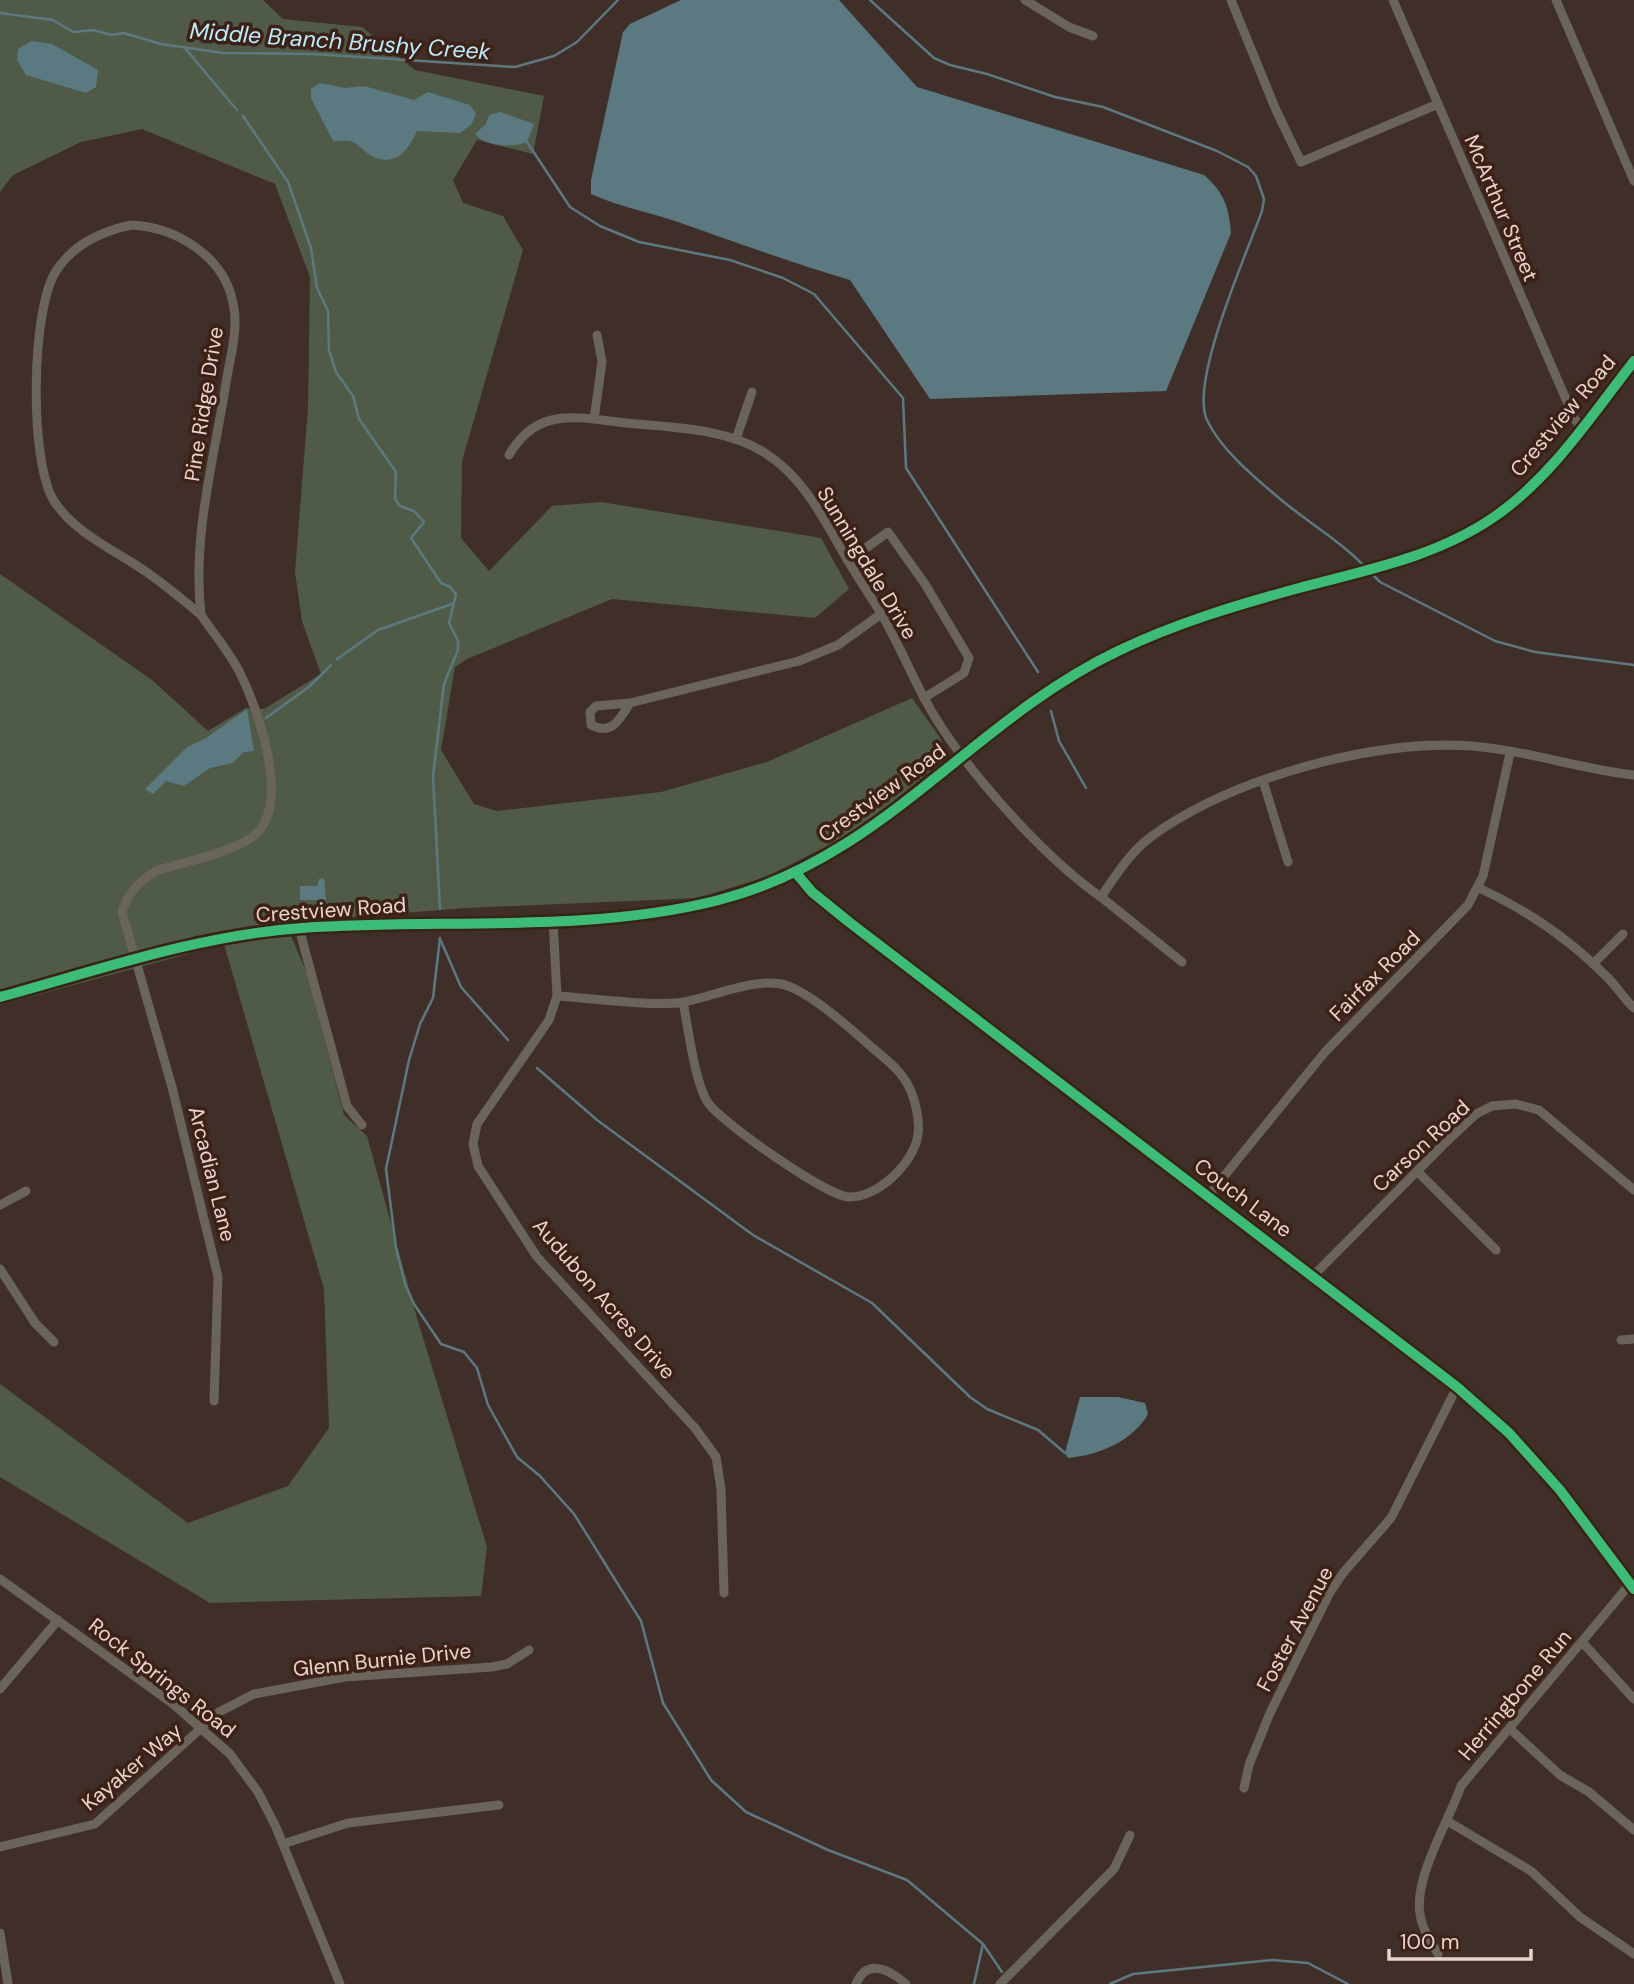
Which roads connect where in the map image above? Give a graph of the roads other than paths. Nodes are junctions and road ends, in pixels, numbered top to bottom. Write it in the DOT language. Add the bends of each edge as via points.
graph roads {
  1 [pos="1025,0"];
  2 [pos="1231,0"];
  3 [pos="1393,0"];
  4 [pos="1556,0"];
  5 [pos="1093,36"];
  6 [pos="1438,104"];
  7 [pos="1634,181"];
  8 [pos="597,335"];
  9 [pos="1634,361"];
  10 [pos="752,392"];
  11 [pos="594,419"];
  12 [pos="1582,427"];
  13 [pos="736,439"];
  14 [pos="509,456"];
  15 [pos="848,561"];
  16 [pos="881,614"];
  17 [pos="201,615"];
  18 [pos="924,698"];
  19 [pos="630,703"];
  20 [pos="1510,753"];
  21 [pos="964,756"];
  22 [pos="1634,775"];
  23 [pos="1263,781"];
  24 [pos="1288,862"];
  25 [pos="796,873"];
  26 [pos="1479,888"];
  27 [pos="1101,897"];
  28 [pos="553,920"];
  29 [pos="299,928"];
  30 [pos="1623,934"];
  31 [pos="135,960"];
  32 [pos="1182,962"];
  33 [pos="1593,964"];
  34 [pos="557,996"];
  35 [pos="0,997"];
  36 [pos="683,1002"];
  37 [pos="1634,1008"];
  38 [pos="362,1125"];
  39 [pos="1418,1172"];
  40 [pos="1634,1190"];
  41 [pos="26,1191"];
  42 [pos="1209,1196"];
  43 [pos="0,1205"];
  44 [pos="1496,1250"];
  45 [pos="0,1269"];
  46 [pos="1313,1276"];
  47 [pos="1634,1339"];
  48 [pos="1621,1340"];
  49 [pos="54,1342"];
  50 [pos="1458,1387"];
  51 [pos="214,1401"];
  52 [pos="0,1578"];
  53 [pos="1632,1586"];
  54 [pos="724,1593"];
  55 [pos="58,1619"];
  56 [pos="1583,1643"];
  57 [pos="529,1650"];
  58 [pos="0,1689"];
  59 [pos="1634,1699"];
  60 [pos="204,1729"];
  61 [pos="1510,1729"];
  62 [pos="1244,1788"];
  63 [pos="499,1805"];
  64 [pos="1449,1822"];
  65 [pos="1634,1830"];
  66 [pos="1129,1835"];
  67 [pos="283,1844"];
  68 [pos="0,1847"];
  69 [pos="0,1933"];
  70 [pos="1438,1954"];
  71 [pos="1634,1954"];
  72 [pos="8,1984"];
  73 [pos="340,1984"];
  74 [pos="856,1984"];
  75 [pos="906,1984"];
  76 [pos="1000,1984"];
  1 -- 5 [label="street"];
  2 -- 6 [label="street" via="1301,162"];
  3 -- 6 [label="street, McArthur Street"];
  4 -- 7 [label="street"];
  6 -- 12 [label="street, McArthur Street" via="1554,373"];
  8 -- 11 [label="street" via="602,362"];
  9 -- 12 [label="street, Crestview Road"];
  10 -- 13 [label="street"];
  11 -- 13 [label="street, Sunningdale Drive"];
  11 -- 14 [label="street, Sunningdale Drive" via="542,421 527,431"];
  12 -- 21 [label="street, Crestview Road" via="1531,487 1499,514 1433,550 1199,618 1118,651 1062,682"];
  13 -- 15 [label="street, Sunningdale Drive" via="765,453 789,473 810,496"];
  15 -- 16 [label="street, Sunningdale Drive"];
  15 -- 18 [label="street" via="888,532 969,658 964,673"];
  16 -- 18 [label="street, Sunningdale Drive"];
  16 -- 19 [label="street" via="838,645 799,661"];
  17 -- 17 [label="street, Pine Ridge Drive" via="197,550 233,341 233,300 217,268 195,247 165,230 131,225 84,242 62,262 46,290 40,321 39,457 45,482 65,515"];
  17 -- 31 [label="street, Pine Ridge Drive" via="239,671 252,700 268,757 269,805 262,826 250,838 156,870 134,888 122,912"];
  18 -- 21 [label="street, Sunningdale Drive"];
  20 -- 22 [label="street"];
  20 -- 23 [label="street" via="1446,745 1384,748 1334,758"];
  20 -- 26 [label="street, Fairfax Road"];
  21 -- 25 [label="street, Crestview Road" via="847,846"];
  21 -- 27 [label="street, Sunningdale Drive" via="1036,841 1070,875"];
  23 -- 24 [label="street"];
  23 -- 27 [label="street" via="1152,836"];
  25 -- 28 [label="street, Crestview Road" via="722,900 657,913"];
  25 -- 42 [label="street, Couch Lane" via="849,922"];
  26 -- 33 [label="street" via="1518,905 1555,929"];
  26 -- 42 [label="street, Fairfax Road" via="1460,914 1296,1085"];
  27 -- 32 [label="street, Sunningdale Drive"];
  28 -- 29 [label="street, Crestview Road"];
  28 -- 34 [label="street, Audubon Acres Drive"];
  29 -- 31 [label="street, Crestview Road" via="216,940"];
  29 -- 38 [label="street" via="346,1106"];
  30 -- 33 [label="street"];
  31 -- 35 [label="street, Crestview Road"];
  31 -- 51 [label="street, Arcadian Lane" via="172,1087 218,1277"];
  33 -- 37 [label="street"];
  34 -- 36 [label="street"];
  34 -- 54 [label="street, Audubon Acres Drive" via="549,1020 477,1124 478,1166 537,1256 695,1428 716,1457"];
  36 -- 36 [label="street" via="746,985 787,985 840,1020 895,1068 909,1086 918,1135 887,1185 853,1198 838,1196 770,1153 709,1104"];
  39 -- 40 [label="street, Carson Road" via="1476,1114 1492,1106 1516,1104 1539,1110"];
  39 -- 44 [label="street"];
  39 -- 46 [label="street, Carson Road"];
  41 -- 43 [label="street"];
  42 -- 46 [label="street, Couch Lane"];
  45 -- 49 [label="street" via="34,1323"];
  46 -- 50 [label="street, Couch Lane"];
  47 -- 48 [label="street"];
  50 -- 53 [label="street, Couch Lane" via="1509,1433 1560,1490"];
  50 -- 62 [label="street, Foster Avenue" via="1391,1518 1329,1594 1270,1713"];
  52 -- 55 [label="street, Rock Springs Road"];
  53 -- 56 [label="street, Herringbone Run"];
  55 -- 58 [label="street"];
  55 -- 60 [label="street, Rock Springs Road"];
  56 -- 59 [label="street"];
  56 -- 61 [label="street, Herringbone Run"];
  57 -- 60 [label="street, Glenn Burnie Drive" via="507,1664 492,1667 345,1677 274,1688 237,1700"];
  60 -- 67 [label="street, Rock Springs Road" via="245,1773"];
  60 -- 68 [label="street, Kayaker Way" via="95,1824"];
  61 -- 64 [label="street, Herringbone Run" via="1461,1786"];
  61 -- 65 [label="street" via="1560,1775 1589,1792"];
  63 -- 67 [label="street" via="348,1823"];
  64 -- 70 [label="street, Herringbone Run" via="1427,1864 1420,1891 1420,1914"];
  64 -- 71 [label="street" via="1531,1871 1580,1917"];
  66 -- 76 [label="street" via="1114,1869"];
  67 -- 73 [label="street, Rock Springs Road"];
  69 -- 72 [label="street"];
  74 -- 75 [label="street" via="863,1972 874,1967"];
}
